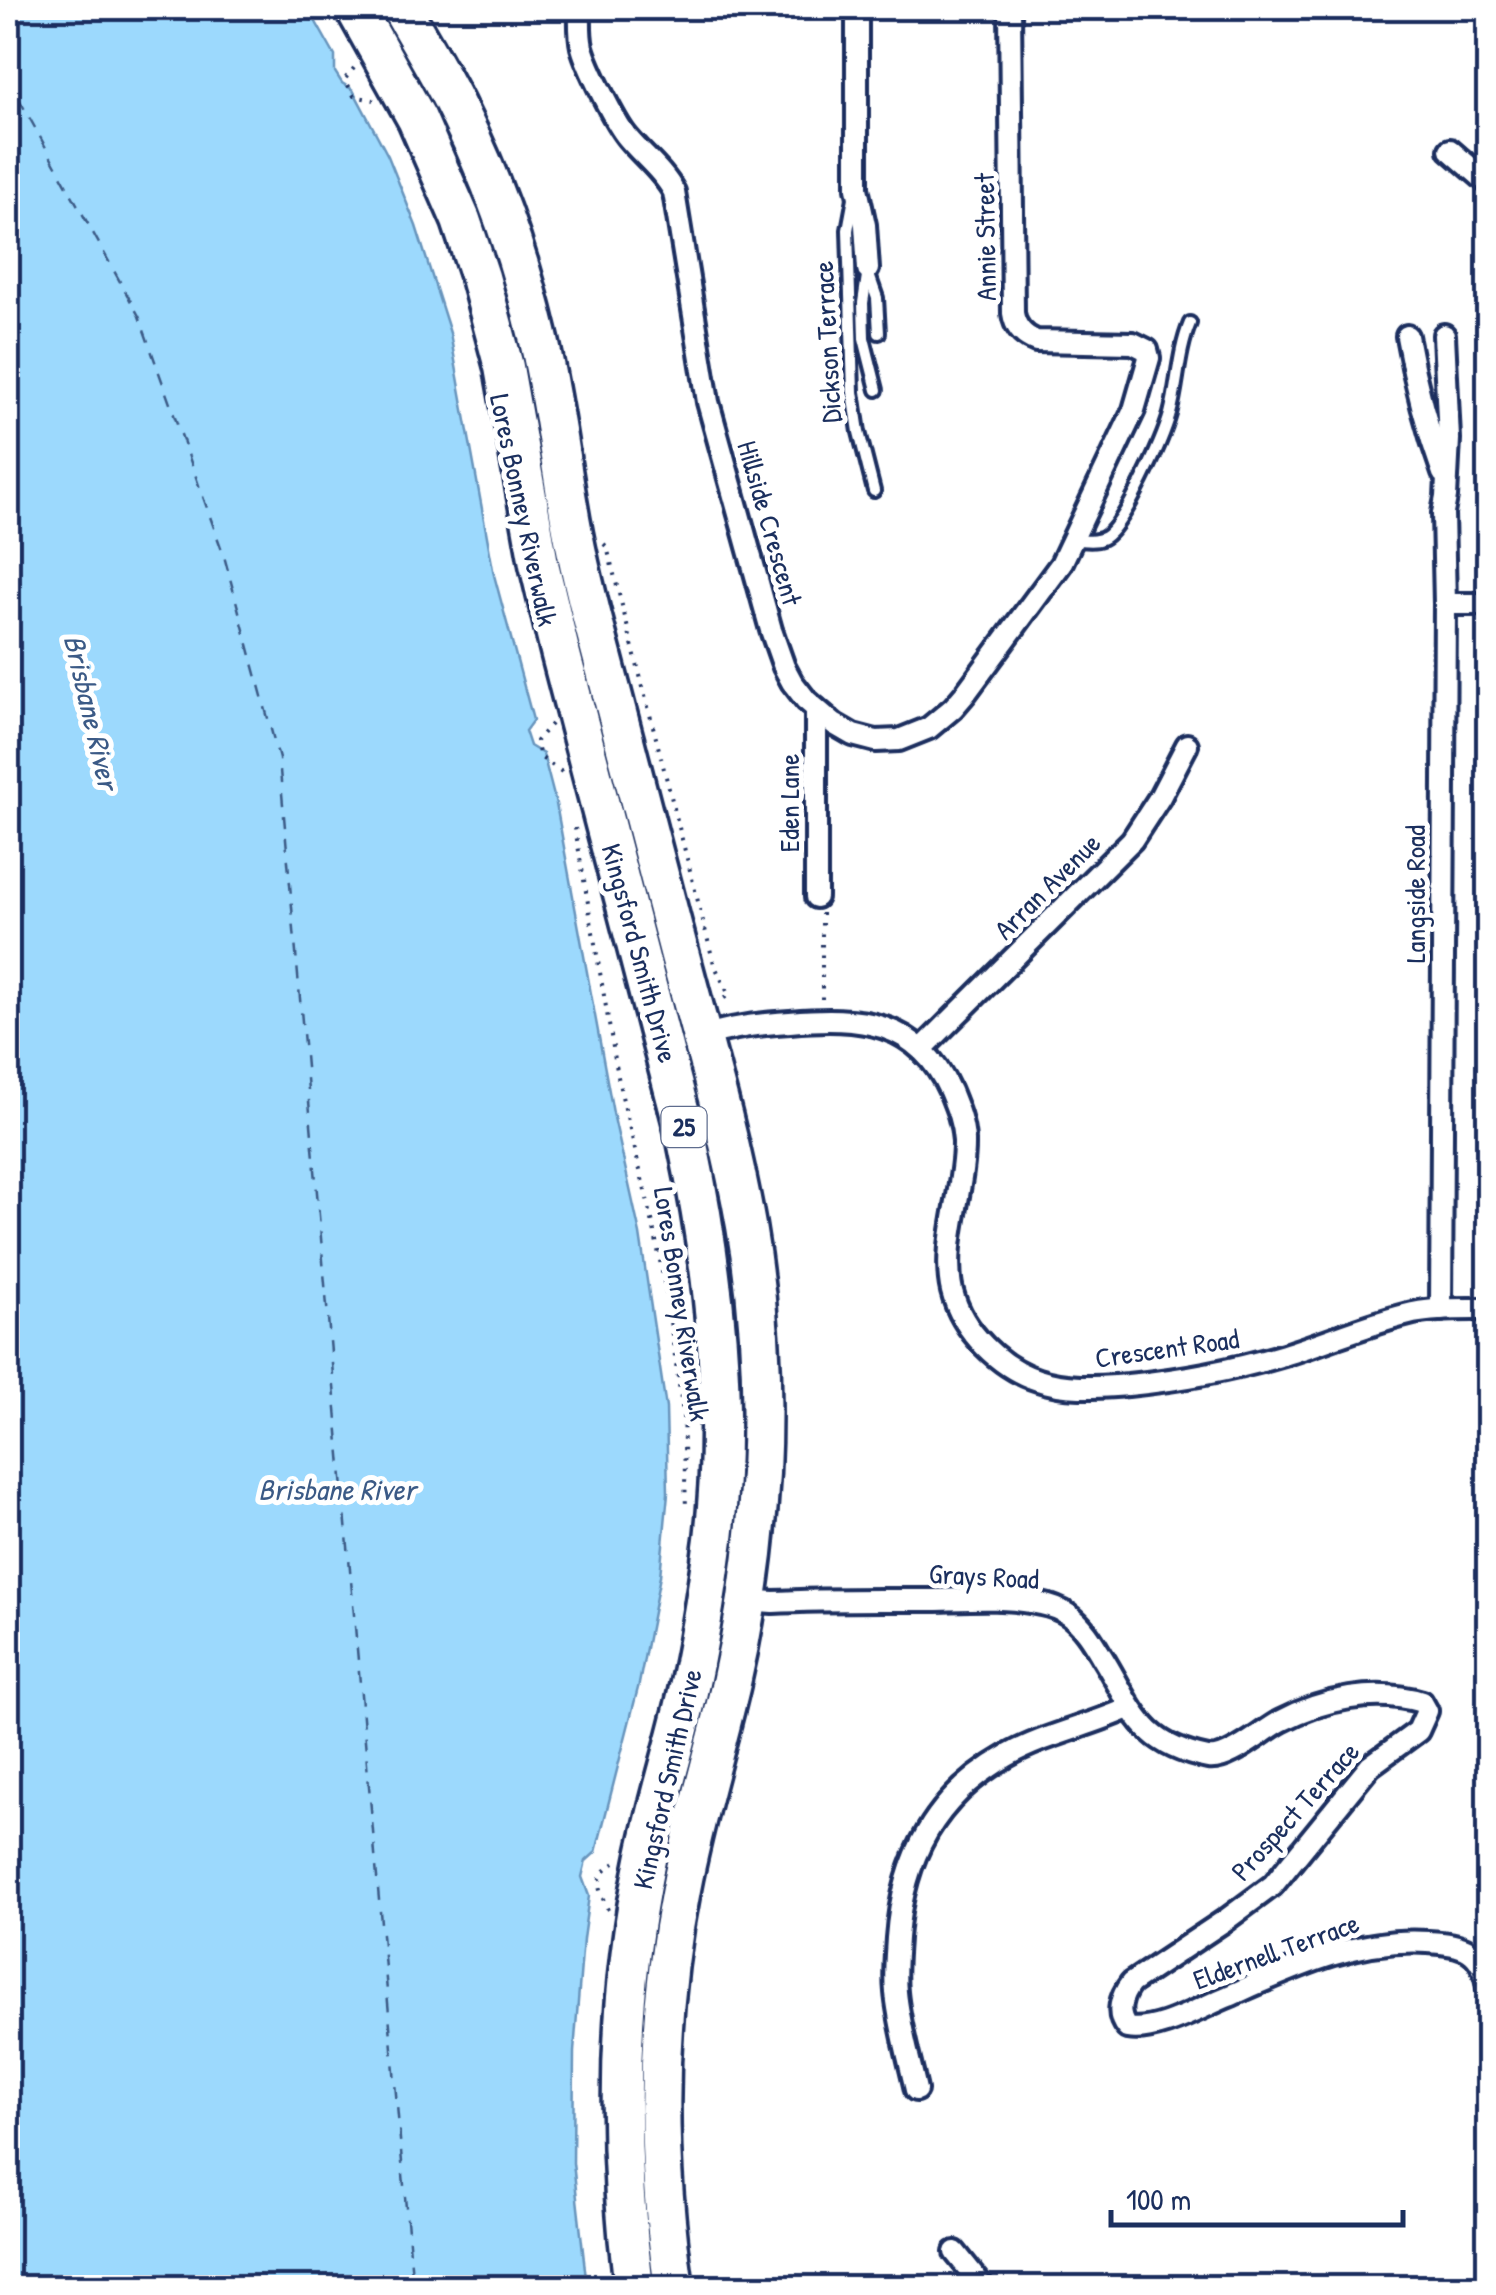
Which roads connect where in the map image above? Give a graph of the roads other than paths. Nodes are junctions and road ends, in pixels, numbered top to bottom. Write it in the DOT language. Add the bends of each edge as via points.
graph roads {
  1 [pos="354,8"];
  2 [pos="401,8"];
  3 [pos="580,8"];
  4 [pos="857,8"];
  5 [pos="1010,8"];
  6 [pos="1450,150"];
  7 [pos="1488,183"];
  8 [pos="857,188"];
  9 [pos="868,269"];
  10 [pos="1190,323"];
  11 [pos="879,333"];
  12 [pos="1444,334"];
  13 [pos="1407,336"];
  14 [pos="1148,352"];
  15 [pos="877,390"];
  16 [pos="1446,480"];
  17 [pos="874,492"];
  18 [pos="1074,540"];
  19 [pos="1445,604"];
  20 [pos="1488,604"];
  21 [pos="816,709"];
  22 [pos="1187,745"];
  23 [pos="819,901"];
  24 [pos="701,1037"];
  25 [pos="922,1049"];
  26 [pos="1441,1310"];
  27 [pos="1488,1310"];
  28 [pos="746,1600"];
  29 [pos="1129,1708"];
  30 [pos="1427,1711"];
  31 [pos="1488,1987"];
  32 [pos="1122,2024"];
  33 [pos="916,2090"];
  34 [pos="955,2252"];
  35 [pos="634,2288"];
  36 [pos="674,2288"];
  37 [pos="984,2288"];
  1 -- 35 [label="highway, Kingsford Smith Drive / 25" via="438,166 495,329 539,564 688,1140 715,1303 719,1478 707,1592 644,1866 624,2014 621,2158"];
  2 -- 24 [label="highway, Kingsford Smith Drive / 25" via="476,149 526,290 588,604"];
  3 -- 21 [label="street, Hillside Crescent" via="584,54 616,120 674,192 708,402 728,477 780,657"];
  4 -- 8 [label="street, Dickson Terrace"];
  5 -- 14 [label="street, Annie Street" via="1016,323 1036,341 1125,342"];
  6 -- 7 [label="street"];
  8 -- 9 [label="street, Dickson Terrace"];
  8 -- 17 [label="lane, Dickson Terrace" via="848,230 853,392"];
  9 -- 11 [label="lane, Dickson Terrace"];
  9 -- 15 [label="lane, Dickson Terrace" via="864,338"];
  10 -- 18 [label="lane" via="1166,427 1124,512 1103,538"];
  12 -- 16 [label="street, Langside Road"];
  13 -- 16 [label="street, Langside Road"];
  14 -- 18 [label="street, Hillside Crescent" via="1134,410"];
  16 -- 19 [label="street, Langside Road"];
  18 -- 21 [label="street, Hillside Crescent" via="982,671 929,728 899,740 868,740"];
  19 -- 20 [label="street"];
  19 -- 26 [label="street, Langside Road"];
  21 -- 23 [label="street, Eden Lane"];
  22 -- 25 [label="street, Arran Avenue" via="1132,840"];
  24 -- 25 [label="street, Crescent Road" via="740,1026 846,1019 886,1029"];
  24 -- 28 [label="highway, Kingsford Smith Drive / 25" via="742,1200 758,1334 760,1466"];
  25 -- 26 [label="street, Crescent Road" via="961,1118 964,1144 950,1256 957,1309 1014,1370 1066,1386 1146,1383 1220,1372"];
  26 -- 27 [label="street, Crescent Road"];
  28 -- 29 [label="street, Grays Road" via="1042,1604 1080,1625"];
  28 -- 36 [label="highway, Kingsford Smith Drive / 25" via="668,1973 661,2115"];
  29 -- 30 [label="street, Grays Road" via="1153,1735 1216,1758 1330,1702 1389,1696 1422,1702"];
  29 -- 33 [label="street" via="996,1763 952,1798 928,1830 901,1898 895,1970"];
  30 -- 32 [label="street, Prospect Terrace" via="1418,1732 1370,1766 1273,1885 1132,1983 1121,2004"];
  31 -- 32 [label="street, Eldernell Terrace" via="1480,1961 1464,1948 1380,1943 1344,1950 1161,2024 1134,2030"];
  34 -- 37 [label="street"];
}
